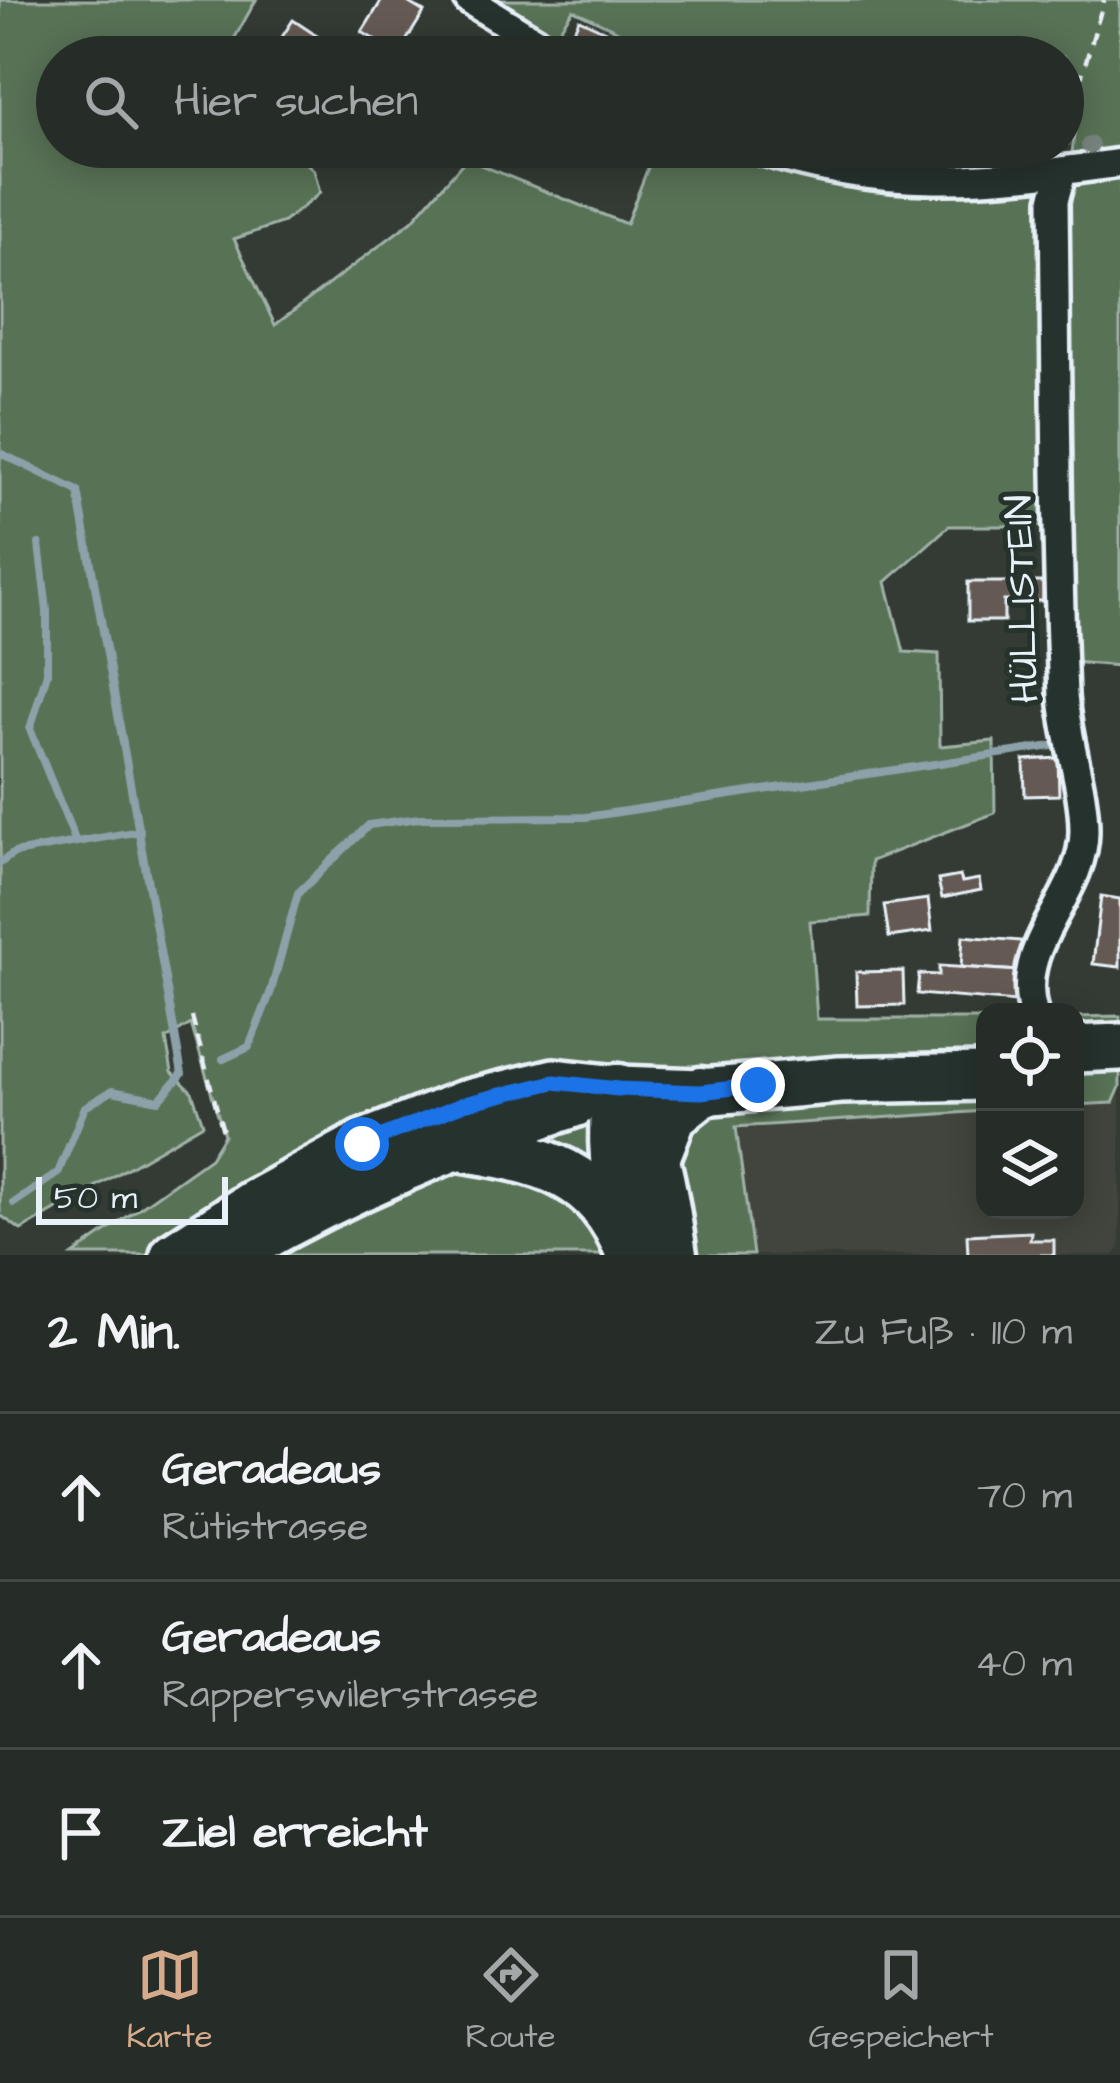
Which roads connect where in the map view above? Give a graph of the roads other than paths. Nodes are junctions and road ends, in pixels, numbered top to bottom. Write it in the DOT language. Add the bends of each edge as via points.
graph roads {
  1 [pos="469,0"];
  2 [pos="527,36"];
  3 [pos="1120,163"];
  4 [pos="815,168"];
  5 [pos="1062,172"];
  6 [pos="1030,1003"];
  7 [pos="1120,1047"];
  8 [pos="1084,1049"];
  9 [pos="976,1051"];
  10 [pos="1120,1075"];
  11 [pos="1084,1076"];
  12 [pos="976,1077"];
  13 [pos="618,1089"];
  14 [pos="701,1092"];
  15 [pos="453,1145"];
  16 [pos="655,1158"];
  17 [pos="644,1254"];
  18 [pos="174,1255"];
  19 [pos="232,1255"];
  1 -- 2 [label="street"];
  3 -- 5 [label="street"];
  4 -- 5 [label="street" via="940,182"];
  5 -- 6 [label="street, HÜLLISTEIN" via="1054,200 1058,526 1064,702 1084,830 1080,860 1035,954"];
  7 -- 8 [label="main road"];
  9 -- 13 [label="main road" via="753,1062"];
  10 -- 11 [label="main road"];
  12 -- 14 [label="main road"];
  13 -- 14 [label="main road"];
  13 -- 15 [label="main road"];
  13 -- 16 [label="highway" via="638,1113"];
  13 -- 17 [label="highway" via="614,1161"];
  13 -- 18 [label="main road" via="554,1082 405,1125"];
  14 -- 16 [label="highway" via="673,1115"];
  15 -- 17 [label="highway" via="554,1166 588,1187"];
  15 -- 19 [label="main road"];
  16 -- 17 [label="highway"];
}
